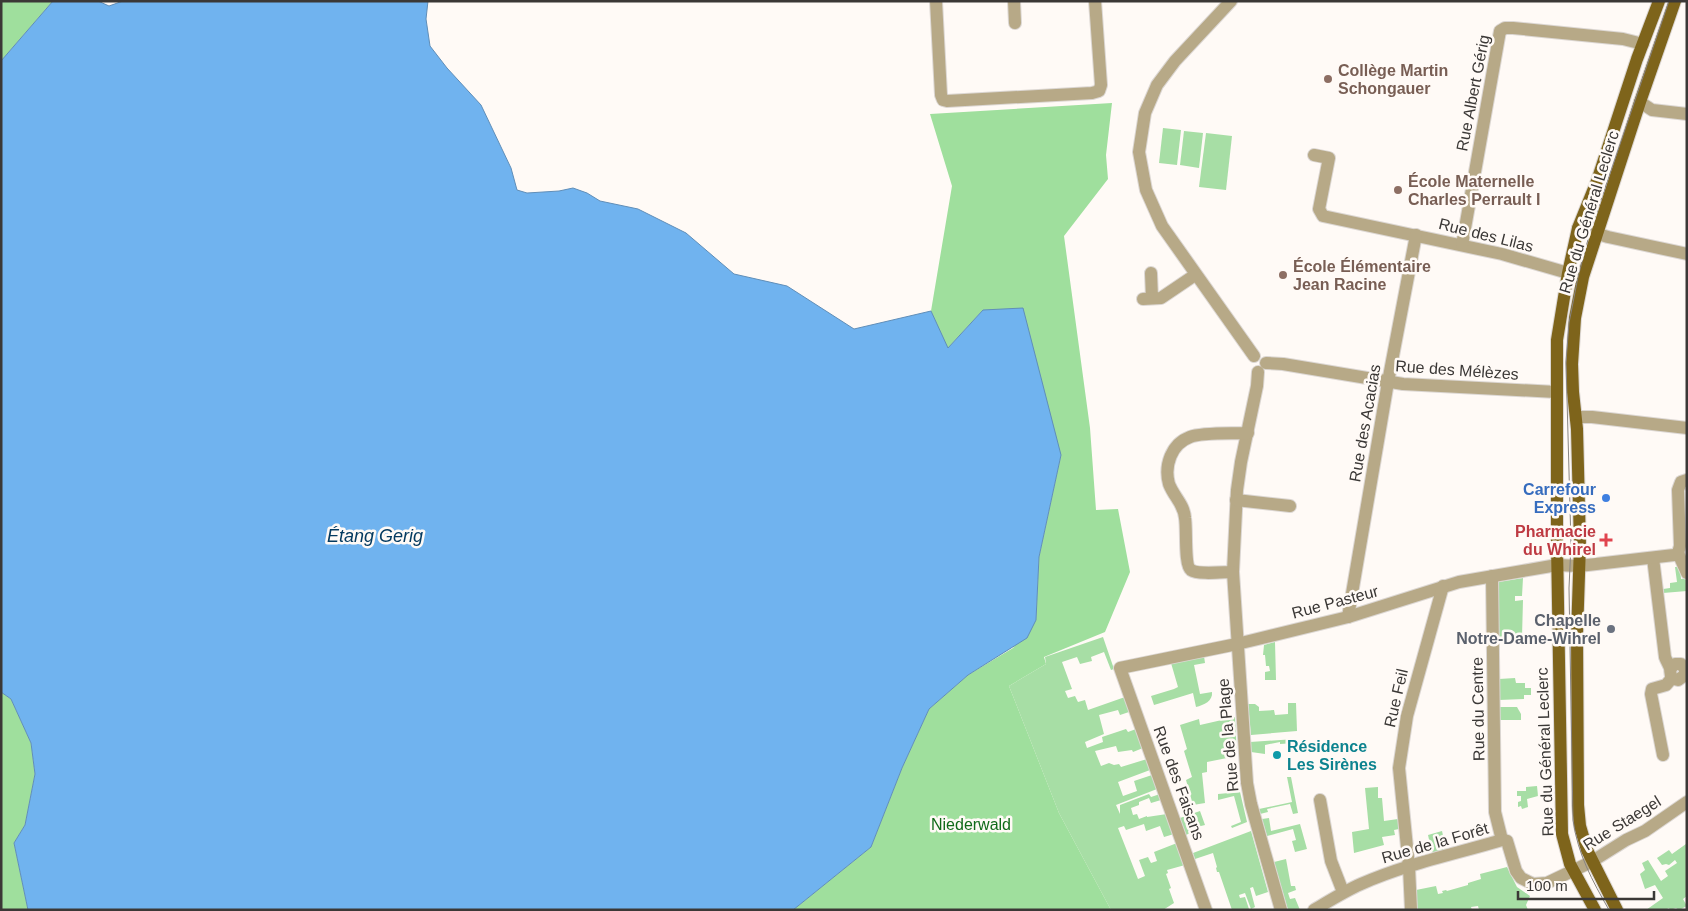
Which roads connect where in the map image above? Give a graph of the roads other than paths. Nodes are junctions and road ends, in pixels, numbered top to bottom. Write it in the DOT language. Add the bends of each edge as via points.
graph roads {
  1 [pos="936,1"];
  2 [pos="1014,1"];
  3 [pos="1095,1"];
  4 [pos="1231,1"];
  5 [pos="1659,1"];
  6 [pos="1675,1"];
  7 [pos="1015,23"];
  8 [pos="1643,44"];
  9 [pos="1640,102"];
  10 [pos="1687,114"];
  11 [pos="1314,155"];
  12 [pos="1578,228"];
  13 [pos="1597,234"];
  14 [pos="1416,235"];
  15 [pos="1462,245"];
  16 [pos="1687,254"];
  17 [pos="1151,273"];
  18 [pos="1568,273"];
  19 [pos="1195,274"];
  20 [pos="1262,367"];
  21 [pos="1388,382"];
  22 [pos="1556,392"];
  23 [pos="1576,417"];
  24 [pos="1687,428"];
  25 [pos="1248,433"];
  26 [pos="1687,480"];
  27 [pos="1236,500"];
  28 [pos="1290,506"];
  29 [pos="1678,553"];
  30 [pos="1653,558"];
  31 [pos="1557,565"];
  32 [pos="1579,566"];
  33 [pos="1233,572"];
  34 [pos="1687,573"];
  35 [pos="1492,576"];
  36 [pos="1442,586"];
  37 [pos="1348,617"];
  38 [pos="1237,644"];
  39 [pos="1120,668"];
  40 [pos="1671,674"];
  41 [pos="1686,676"];
  42 [pos="1664,755"];
  43 [pos="1320,800"];
  44 [pos="1687,802"];
  45 [pos="1502,840"];
  46 [pos="1591,862"];
  47 [pos="1409,866"];
  48 [pos="1573,871"];
  49 [pos="1344,892"];
  50 [pos="1206,910"];
  51 [pos="1281,910"];
  52 [pos="1314,910"];
  53 [pos="1411,910"];
  54 [pos="1595,910"];
  55 [pos="1617,910"];
  1 -- 3 [label="street" via="941,95 943,100 950,101 1099,91"];
  2 -- 7 [label="street"];
  4 -- 19 [label="street" via="1162,77 1143,121 1140,152 1146,190 1162,226"];
  5 -- 8 [label="main road, Rue du Général Leclerc"];
  6 -- 9 [label="main road, Rue du Général Leclerc"];
  8 -- 12 [label="main road, Rue du Général Leclerc" via="1598,181"];
  8 -- 15 [label="street, Rue Albert Gérig" via="1623,39 1505,28 1498,33"];
  9 -- 10 [label="street" via="1652,110"];
  9 -- 13 [label="main road, Rue du Général Leclerc"];
  11 -- 14 [label="street, Rue des Lilas" via="1329,158 1319,209 1323,216"];
  12 -- 13 [label="street"];
  12 -- 18 [label="main road, Rue du Général Leclerc"];
  13 -- 16 [label="street"];
  13 -- 23 [label="main road, Rue du Général Leclerc" via="1583,277 1575,318 1572,375"];
  14 -- 15 [label="street, Rue des Lilas"];
  14 -- 21 [label="street, Rue des Acacias"];
  15 -- 18 [label="street, Rue des Lilas"];
  17 -- 19 [label="street" via="1148,299 1161,298"];
  18 -- 22 [label="main road, Rue du Général Leclerc" via="1557,340"];
  19 -- 20 [label="street" via="1254,356 1262,356"];
  20 -- 21 [label="street, Rue des Mélèzes" via="1283,364"];
  20 -- 25 [label="street, Rue de la Plage"];
  21 -- 22 [label="street, Rue des Mélèzes"];
  21 -- 37 [label="street, Rue des Acacias"];
  22 -- 31 [label="main road, Rue du Général Leclerc"];
  23 -- 24 [label="street" via="1592,416"];
  23 -- 32 [label="main road, Rue du Général Leclerc"];
  25 -- 27 [label="street, Rue de la Plage"];
  25 -- 33 [label="street" via="1190,437 1175,448 1167,471 1185,514 1189,568 1199,572"];
  26 -- 29 [label="street" via="1681,482 1678,490"];
  27 -- 28 [label="street"];
  27 -- 33 [label="street, Rue de la Plage"];
  29 -- 30 [label="street, Rue Pasteur"];
  29 -- 34 [label="street"];
  30 -- 32 [label="street, Rue Pasteur"];
  30 -- 40 [label="street" via="1665,657"];
  31 -- 32 [label="street, Rue Pasteur"];
  31 -- 35 [label="street, Rue Pasteur"];
  31 -- 48 [label="main road, Rue du Général Leclerc" via="1562,828"];
  32 -- 46 [label="main road, Rue du Général Leclerc" via="1576,683 1578,805 1582,834"];
  33 -- 38 [label="street, Rue de la Plage"];
  35 -- 36 [label="street, Rue Pasteur"];
  35 -- 45 [label="street, Rue du Centre" via="1495,812"];
  36 -- 37 [label="street, Rue Pasteur"];
  36 -- 47 [label="street, Rue Feil" via="1407,716 1399,768"];
  37 -- 38 [label="street, Rue Pasteur"];
  38 -- 39 [label="street, Rue Pasteur"];
  38 -- 51 [label="street, Rue de la Plage" via="1246,783"];
  39 -- 50 [label="street, Rue des Faisans"];
  40 -- 41 [label="street" via="1674,664 1681,664"];
  40 -- 42 [label="street" via="1666,685 1652,690 1651,694"];
  43 -- 49 [label="street" via="1331,861"];
  44 -- 46 [label="street, Rue Staegel" via="1645,832"];
  45 -- 47 [label="street, Rue de la Forêt"];
  45 -- 48 [label="street, Rue de la Forêt" via="1507,841 1518,875 1529,883 1547,884"];
  46 -- 48 [label="street, Rue Staegel"];
  46 -- 55 [label="main road, Rue du Général Leclerc"];
  47 -- 49 [label="street, Rue de la Forêt"];
  47 -- 53 [label="street, Rue Feil"];
  48 -- 54 [label="main road, Rue du Général Leclerc"];
  49 -- 52 [label="street, Rue de la Forêt"];
}
